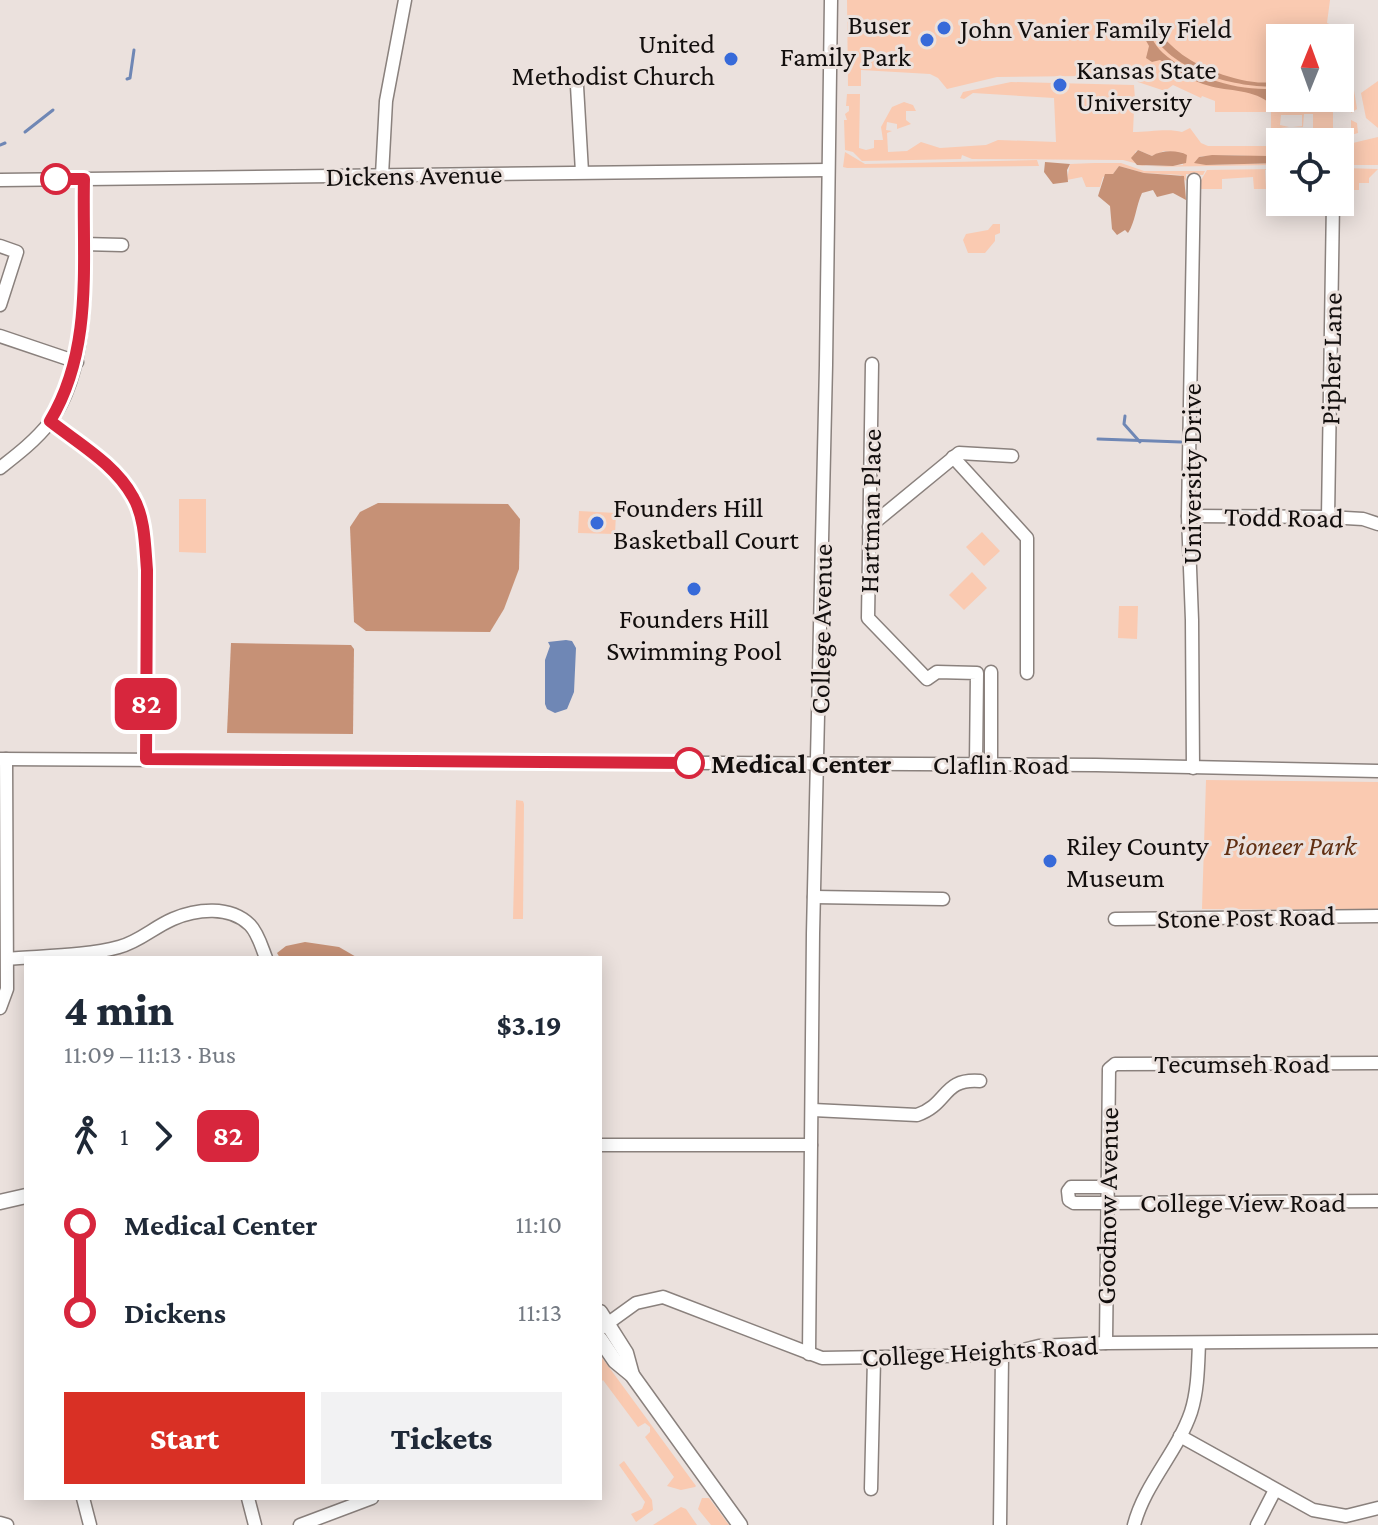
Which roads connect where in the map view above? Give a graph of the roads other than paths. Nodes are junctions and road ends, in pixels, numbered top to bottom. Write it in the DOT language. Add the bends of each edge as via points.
graph roads {
  1 [pos="405,0"];
  2 [pos="831,0"];
  3 [pos="577,86"];
  4 [pos="828,170"];
  5 [pos="582,172"];
  6 [pos="382,175"];
  7 [pos="84,179"];
  8 [pos="0,180"];
  9 [pos="1194,180"];
  10 [pos="1333,216"];
  11 [pos="83,244"];
  12 [pos="122,245"];
  13 [pos="0,246"];
  14 [pos="6,265"];
  15 [pos="0,305"];
  16 [pos="0,336"];
  17 [pos="77,362"];
  18 [pos="872,364"];
  19 [pos="50,421"];
  20 [pos="1012,456"];
  21 [pos="953,457"];
  22 [pos="0,468"];
  23 [pos="1188,516"];
  24 [pos="1328,517"];
  25 [pos="1378,524"];
  26 [pos="869,527"];
  27 [pos="991,672"];
  28 [pos="1027,673"];
  29 [pos="3,759"];
  30 [pos="146,759"];
  31 [pos="818,763"];
  32 [pos="976,764"];
  33 [pos="991,764"];
  34 [pos="1193,768"];
  35 [pos="1378,771"];
  36 [pos="814,897"];
  37 [pos="943,899"];
  38 [pos="1378,916"];
  39 [pos="1115,919"];
  40 [pos="37,956"];
  41 [pos="265,956"];
  42 [pos="24,957"];
  43 [pos="7,959"];
  44 [pos="0,1008"];
  45 [pos="1378,1063"];
  46 [pos="1109,1069"];
  47 [pos="980,1081"];
  48 [pos="813,1110"];
  49 [pos="602,1145"];
  50 [pos="811,1145"];
  51 [pos="1109,1187"];
  52 [pos="24,1196"];
  53 [pos="1378,1201"];
  54 [pos="0,1202"];
  55 [pos="1108,1203"];
  56 [pos="602,1326"];
  57 [pos="1378,1341"];
  58 [pos="1106,1343"];
  59 [pos="1199,1343"];
  60 [pos="809,1354"];
  61 [pos="1002,1355"];
  62 [pos="874,1359"];
  63 [pos="1180,1436"];
  64 [pos="871,1489"];
  65 [pos="1275,1490"];
  66 [pos="84,1500"];
  67 [pos="249,1500"];
  68 [pos="367,1500"];
  69 [pos="1378,1508"];
  70 [pos="0,1523"];
  71 [pos="7,1525"];
  72 [pos="90,1525"];
  73 [pos="255,1525"];
  74 [pos="300,1525"];
  75 [pos="740,1525"];
  76 [pos="1000,1525"];
  77 [pos="1134,1525"];
  78 [pos="1257,1525"];
  1 -- 6 [label="street" via="386,101"];
  2 -- 4 [label="street, College Avenue"];
  3 -- 5 [label="street"];
  4 -- 5 [label="street, Dickens Avenue"];
  4 -- 31 [label="street, College Avenue"];
  5 -- 6 [label="street, Dickens Avenue"];
  6 -- 7 [label="street, Dickens Avenue"];
  7 -- 8 [label="street, Dickens Avenue"];
  7 -- 11 [label="street"];
  9 -- 23 [label="street, University Drive"];
  10 -- 24 [label="street, Pipher Lane"];
  11 -- 12 [label="street"];
  11 -- 17 [label="street"];
  13 -- 14 [label="street" via="17,252"];
  14 -- 15 [label="street"];
  16 -- 17 [label="street"];
  17 -- 19 [label="street"];
  18 -- 26 [label="street, Hartman Place"];
  19 -- 22 [label="street"];
  19 -- 30 [label="street" via="109,467 139,513 147,570"];
  20 -- 21 [label="street" via="962,452"];
  21 -- 26 [label="street"];
  21 -- 28 [label="street" via="1027,538"];
  23 -- 24 [label="street, Todd Road"];
  23 -- 34 [label="street, University Drive"];
  24 -- 25 [label="street, Todd Road"];
  26 -- 32 [label="street, Hartman Place" via="868,618 927,679 937,672 977,673"];
  27 -- 33 [label="street"];
  29 -- 30 [label="street, Claflin Road"];
  29 -- 43 [label="street"];
  30 -- 31 [label="street, Claflin Road"];
  31 -- 32 [label="street, Claflin Road"];
  31 -- 36 [label="street, College Avenue"];
  32 -- 33 [label="street, Claflin Road"];
  33 -- 34 [label="street, Claflin Road"];
  34 -- 35 [label="street, Claflin Road"];
  36 -- 37 [label="street"];
  36 -- 48 [label="street, College Avenue"];
  38 -- 39 [label="street, Stone Post Road"];
  40 -- 41 [label="street" via="116,948 173,919 213,910 251,925"];
  42 -- 43 [label="street"];
  43 -- 44 [label="street" via="7,989"];
  45 -- 46 [label="street, Tecumseh Road" via="1115,1064"];
  46 -- 51 [label="street, Goodnow Avenue"];
  47 -- 48 [label="street" via="963,1080 950,1087 933,1109 917,1115"];
  48 -- 50 [label="street, College Avenue"];
  49 -- 50 [label="street"];
  50 -- 60 [label="street, College Avenue"];
  51 -- 55 [label="street, Goodnow Avenue"];
  51 -- 55 [label="street, College View Road" via="1075,1186 1067,1194 1071,1202"];
  52 -- 54 [label="main road"];
  53 -- 55 [label="street, College View Road"];
  55 -- 58 [label="street, Goodnow Avenue"];
  56 -- 60 [label="street, College Heights Road" via="644,1299 663,1297"];
  56 -- 75 [label="main road" via="626,1353 632,1375"];
  57 -- 59 [label="street, College Heights Road"];
  58 -- 59 [label="street, College Heights Road"];
  58 -- 61 [label="street, College Heights Road" via="1039,1346"];
  59 -- 63 [label="street" via="1196,1393"];
  60 -- 62 [label="street, College Heights Road"];
  61 -- 62 [label="street, College Heights Road"];
  61 -- 76 [label="street"];
  62 -- 64 [label="street"];
  63 -- 65 [label="street"];
  63 -- 77 [label="street" via="1147,1489"];
  65 -- 69 [label="street" via="1329,1514 1346,1516"];
  65 -- 78 [label="street"];
  66 -- 72 [label="street"];
  67 -- 73 [label="street"];
  68 -- 74 [label="street"];
  70 -- 71 [label="street"];
}
